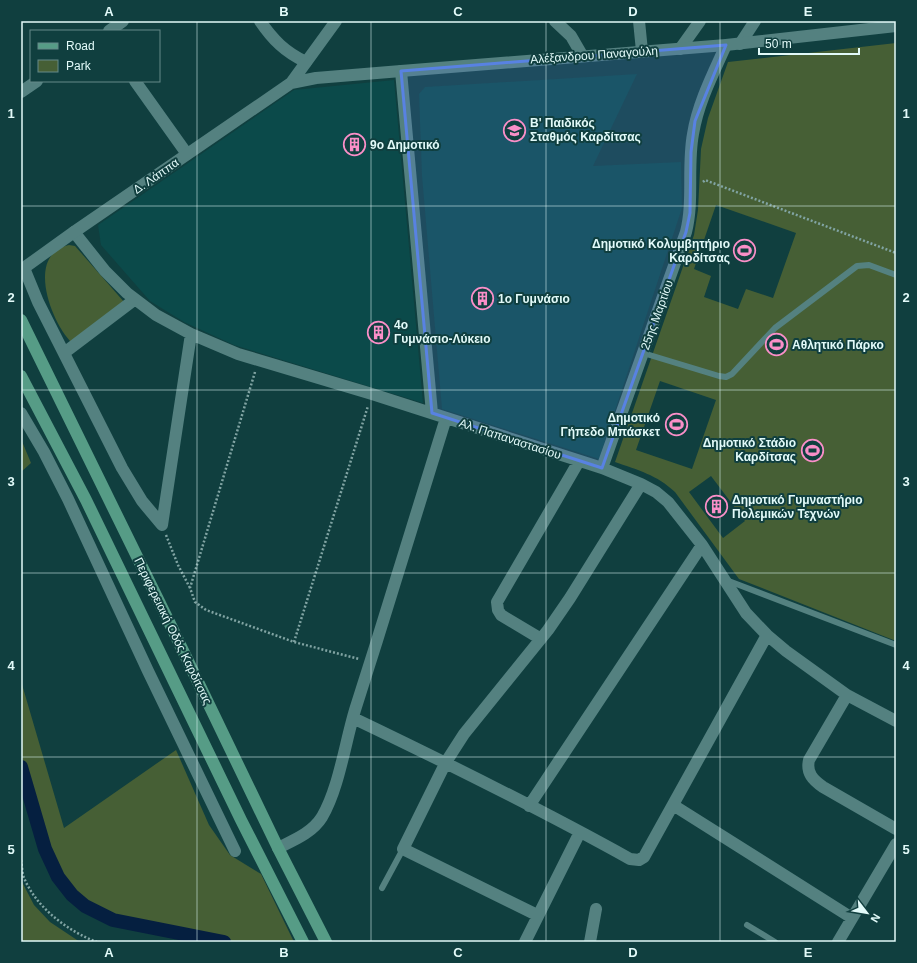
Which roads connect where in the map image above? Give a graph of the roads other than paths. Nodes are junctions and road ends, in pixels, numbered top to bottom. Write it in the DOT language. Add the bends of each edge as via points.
graph roads {
  1 [pos="123,21"];
  2 [pos="260,21"];
  3 [pos="336,21"];
  4 [pos="555,21"];
  5 [pos="639,21"];
  6 [pos="700,21"];
  7 [pos="755,21"];
  8 [pos="896,26"];
  9 [pos="110,30"];
  10 [pos="740,44"];
  11 [pos="726,45"];
  12 [pos="680,49"];
  13 [pos="642,51"];
  14 [pos="582,55"];
  15 [pos="306,62"];
  16 [pos="400,71"];
  17 [pos="36,82"];
  18 [pos="136,82"];
  19 [pos="291,83"];
  20 [pos="21,92"];
  21 [pos="187,154"];
  22 [pos="74,232"];
  23 [pos="23,269"];
  24 [pos="896,275"];
  25 [pos="134,300"];
  26 [pos="21,320"];
  27 [pos="191,334"];
  28 [pos="64,353"];
  29 [pos="643,353"];
  30 [pos="21,376"];
  31 [pos="21,413"];
  32 [pos="432,413"];
  33 [pos="446,418"];
  34 [pos="579,461"];
  35 [pos="602,468"];
  36 [pos="641,484"];
  37 [pos="702,545"];
  38 [pos="723,579"];
  39 [pos="767,635"];
  40 [pos="541,639"];
  41 [pos="896,646"];
  42 [pos="847,695"];
  43 [pos="353,718"];
  44 [pos="896,721"];
  45 [pos="446,762"];
  46 [pos="529,806"];
  47 [pos="673,806"];
  48 [pos="896,829"];
  49 [pos="580,832"];
  50 [pos="896,844"];
  51 [pos="278,848"];
  52 [pos="403,849"];
  53 [pos="235,852"];
  54 [pos="382,888"];
  55 [pos="596,909"];
  56 [pos="538,915"];
  57 [pos="852,918"];
  58 [pos="747,925"];
  59 [pos="303,942"];
  60 [pos="326,942"];
  61 [pos="525,942"];
  62 [pos="590,942"];
  63 [pos="775,942"];
  64 [pos="838,942"];
  1 -- 9 [label="street"];
  2 -- 15 [label="street" via="291,55"];
  3 -- 15 [label="street"];
  4 -- 14 [label="street" via="571,36"];
  5 -- 13 [label="street"];
  6 -- 12 [label="street"];
  7 -- 10 [label="street"];
  8 -- 10 [label="street, Αλέξανδρου Παναγούλη"];
  10 -- 11 [label="street, Αλέξανδρου Παναγούλη"];
  11 -- 12 [label="street, Αλέξανδρου Παναγούλη"];
  11 -- 29 [label="street, 25ης Μαρτίου" via="698,112 693,134 691,193 684,238"];
  12 -- 13 [label="street, Αλέξανδρου Παναγούλη"];
  13 -- 14 [label="street, Αλέξανδρου Παναγούλη"];
  14 -- 16 [label="street, Αλέξανδρου Παναγούλη"];
  15 -- 19 [label="street"];
  16 -- 19 [label="street, Αλέξανδρου Παναγούλη" via="316,78"];
  16 -- 32 [label="street"];
  17 -- 20 [label="street"];
  18 -- 21 [label="street"];
  19 -- 21 [label="street, Δ. Λάππα"];
  21 -- 22 [label="street, Δ. Λάππα"];
  22 -- 23 [label="street, Δ. Λάππα"];
  22 -- 25 [label="street, Αλ. Παπαναστασίου" via="105,271"];
  23 -- 28 [label="street"];
  24 -- 29 [label="lane" via="869,265 857,266 775,328 732,374 726,377"];
  25 -- 27 [label="street, Αλ. Παπαναστασίου"];
  25 -- 28 [label="street"];
  26 -- 51 [label="main road, Περιφερειακή Οδός Καρδίτσας"];
  27 -- 28 [label="street" via="162,525 142,501 122,468"];
  27 -- 32 [label="street, Αλ. Παπαναστασίου" via="231,351"];
  29 -- 35 [label="street, 25ης Μαρτίου"];
  30 -- 59 [label="main road, Περιφερειακή Οδός Καρδίτσας" via="86,500"];
  31 -- 53 [label="street" via="68,500"];
  32 -- 33 [label="street, Αλ. Παπαναστασίου"];
  33 -- 34 [label="street, Αλ. Παπαναστασίου"];
  33 -- 43 [label="street"];
  34 -- 35 [label="street, Αλ. Παπαναστασίου"];
  34 -- 40 [label="street" via="498,602 501,615"];
  35 -- 36 [label="street, Αλ. Παπαναστασίου"];
  36 -- 37 [label="street, Αλ. Παπαναστασίου" via="668,502"];
  36 -- 40 [label="street" via="570,598"];
  37 -- 38 [label="street, Αλ. Παπαναστασίου"];
  37 -- 46 [label="street"];
  38 -- 39 [label="street, Αλ. Παπαναστασίου" via="746,613"];
  38 -- 41 [label="lane"];
  39 -- 42 [label="street, Αλ. Παπαναστασίου" via="799,662"];
  39 -- 47 [label="street"];
  40 -- 45 [label="street" via="464,734"];
  42 -- 44 [label="street, Αλ. Παπαναστασίου"];
  42 -- 48 [label="street" via="809,760 809,771 813,779 823,787"];
  43 -- 45 [label="street"];
  43 -- 51 [label="street" via="331,798 321,817 300,837"];
  45 -- 46 [label="street"];
  45 -- 52 [label="street"];
  46 -- 49 [label="street"];
  47 -- 49 [label="street" via="644,857 639,860 630,859"];
  47 -- 57 [label="street"];
  49 -- 56 [label="street"];
  50 -- 57 [label="street"];
  51 -- 60 [label="main road, Περιφερειακή Οδός Καρδίτσας"];
  52 -- 54 [label="lane"];
  52 -- 56 [label="street"];
  55 -- 62 [label="street"];
  56 -- 61 [label="street"];
  57 -- 64 [label="street"];
  58 -- 63 [label="lane"];
}
